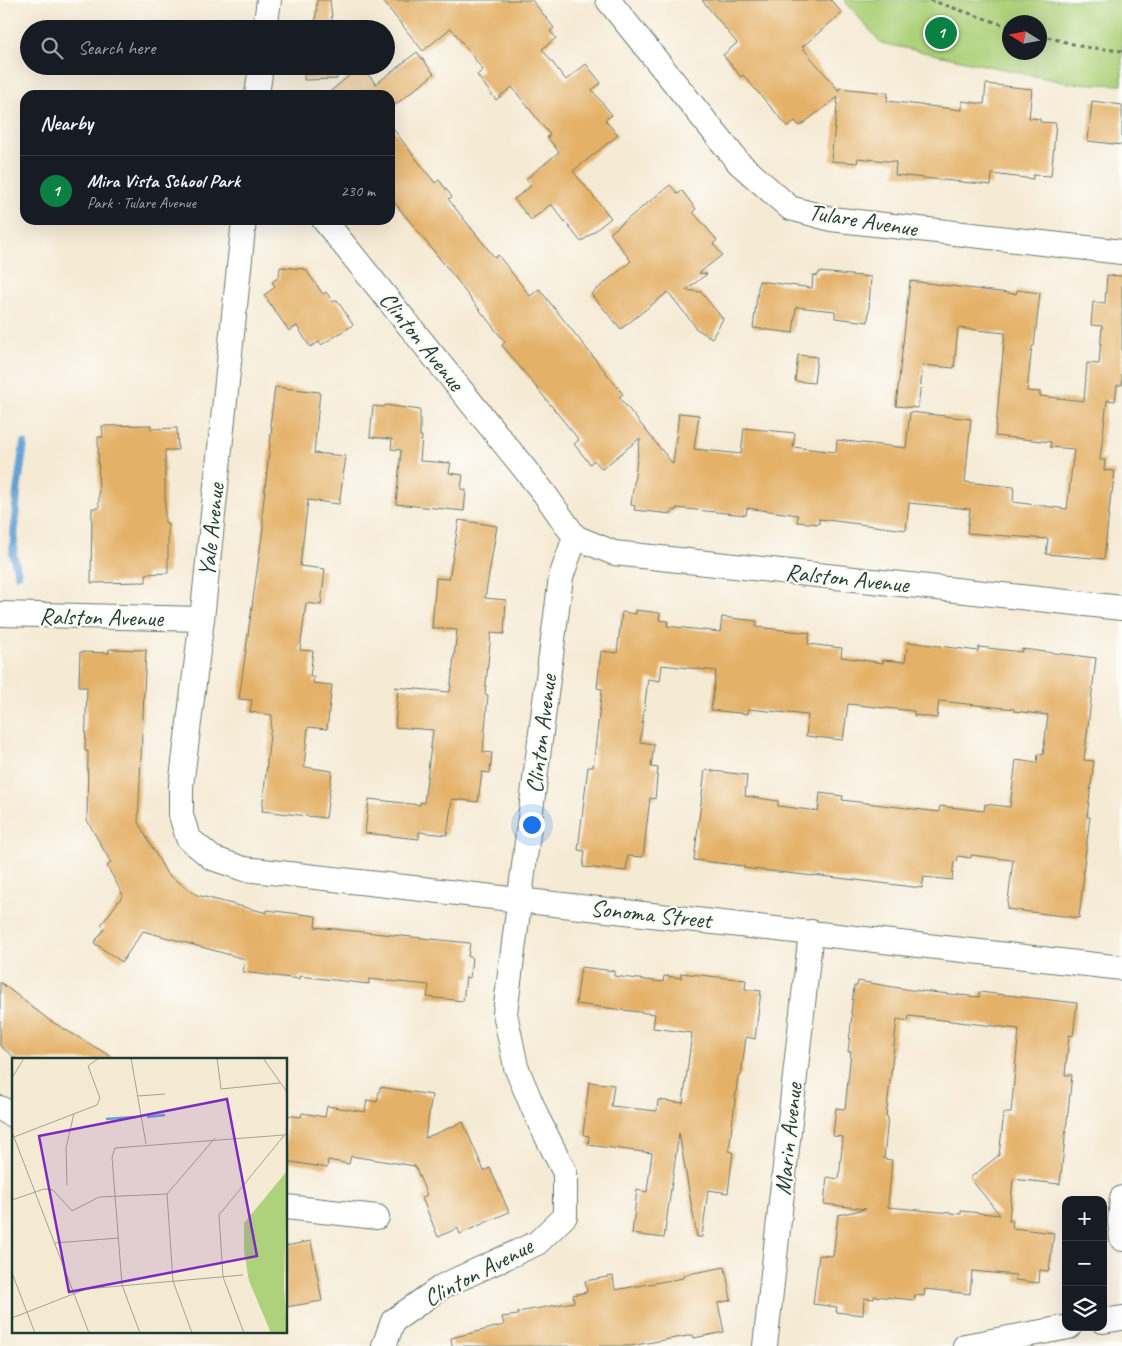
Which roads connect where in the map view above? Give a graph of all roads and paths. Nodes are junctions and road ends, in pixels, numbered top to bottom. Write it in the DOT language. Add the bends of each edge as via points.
graph roads {
  1 [pos="269,0"];
  2 [pos="608,0"];
  3 [pos="930,0"];
  4 [pos="266,20"];
  5 [pos="1002,24"];
  6 [pos="1047,37"];
  7 [pos="1122,51"];
  8 [pos="260,75"];
  9 [pos="258,90"];
  10 [pos="243,225"];
  11 [pos="328,225"];
  12 [pos="1122,252"];
  13 [pos="575,536"];
  14 [pos="1122,608"];
  15 [pos="0,614"];
  16 [pos="202,619"];
  17 [pos="188,838"];
  18 [pos="520,899"];
  19 [pos="811,932"];
  20 [pos="1122,968"];
  21 [pos="0,1108"];
  22 [pos="12,1115"];
  23 [pos="1122,1198"];
  24 [pos="288,1207"];
  25 [pos="377,1217"];
  26 [pos="1122,1239"];
  27 [pos="1122,1318"];
  28 [pos="1107,1320"];
  29 [pos="1062,1328"];
  30 [pos="384,1346"];
  31 [pos="765,1346"];
  32 [pos="965,1346"];
  1 -- 4 [label="street"];
  2 -- 12 [label="street, Tulare Avenue" via="739,163 790,208 831,219"];
  3 -- 5 [label="path"];
  6 -- 7 [label="path" via="1084,47"];
  8 -- 9 [label="street"];
  10 -- 16 [label="street, Yale Avenue"];
  11 -- 13 [label="street, Clinton Avenue"];
  13 -- 14 [label="street, Ralston Avenue" via="614,553"];
  13 -- 18 [label="street, Clinton Avenue" via="561,577"];
  15 -- 16 [label="street, Ralston Avenue"];
  16 -- 17 [label="street, Yale Avenue" via="181,786 181,815"];
  17 -- 18 [label="street, Sonoma Street" via="212,858 244,869"];
  18 -- 19 [label="street, Sonoma Street"];
  18 -- 30 [label="street, Clinton Avenue" via="505,1013 516,1067 536,1117 565,1173 564,1216 537,1243 443,1286 393,1321"];
  19 -- 20 [label="street, Sonoma Street"];
  19 -- 31 [label="street, Marin Avenue"];
  21 -- 22 [label="street"];
  23 -- 26 [label="street"];
  24 -- 25 [label="street"];
  27 -- 28 [label="street"];
  29 -- 32 [label="street"];
}
